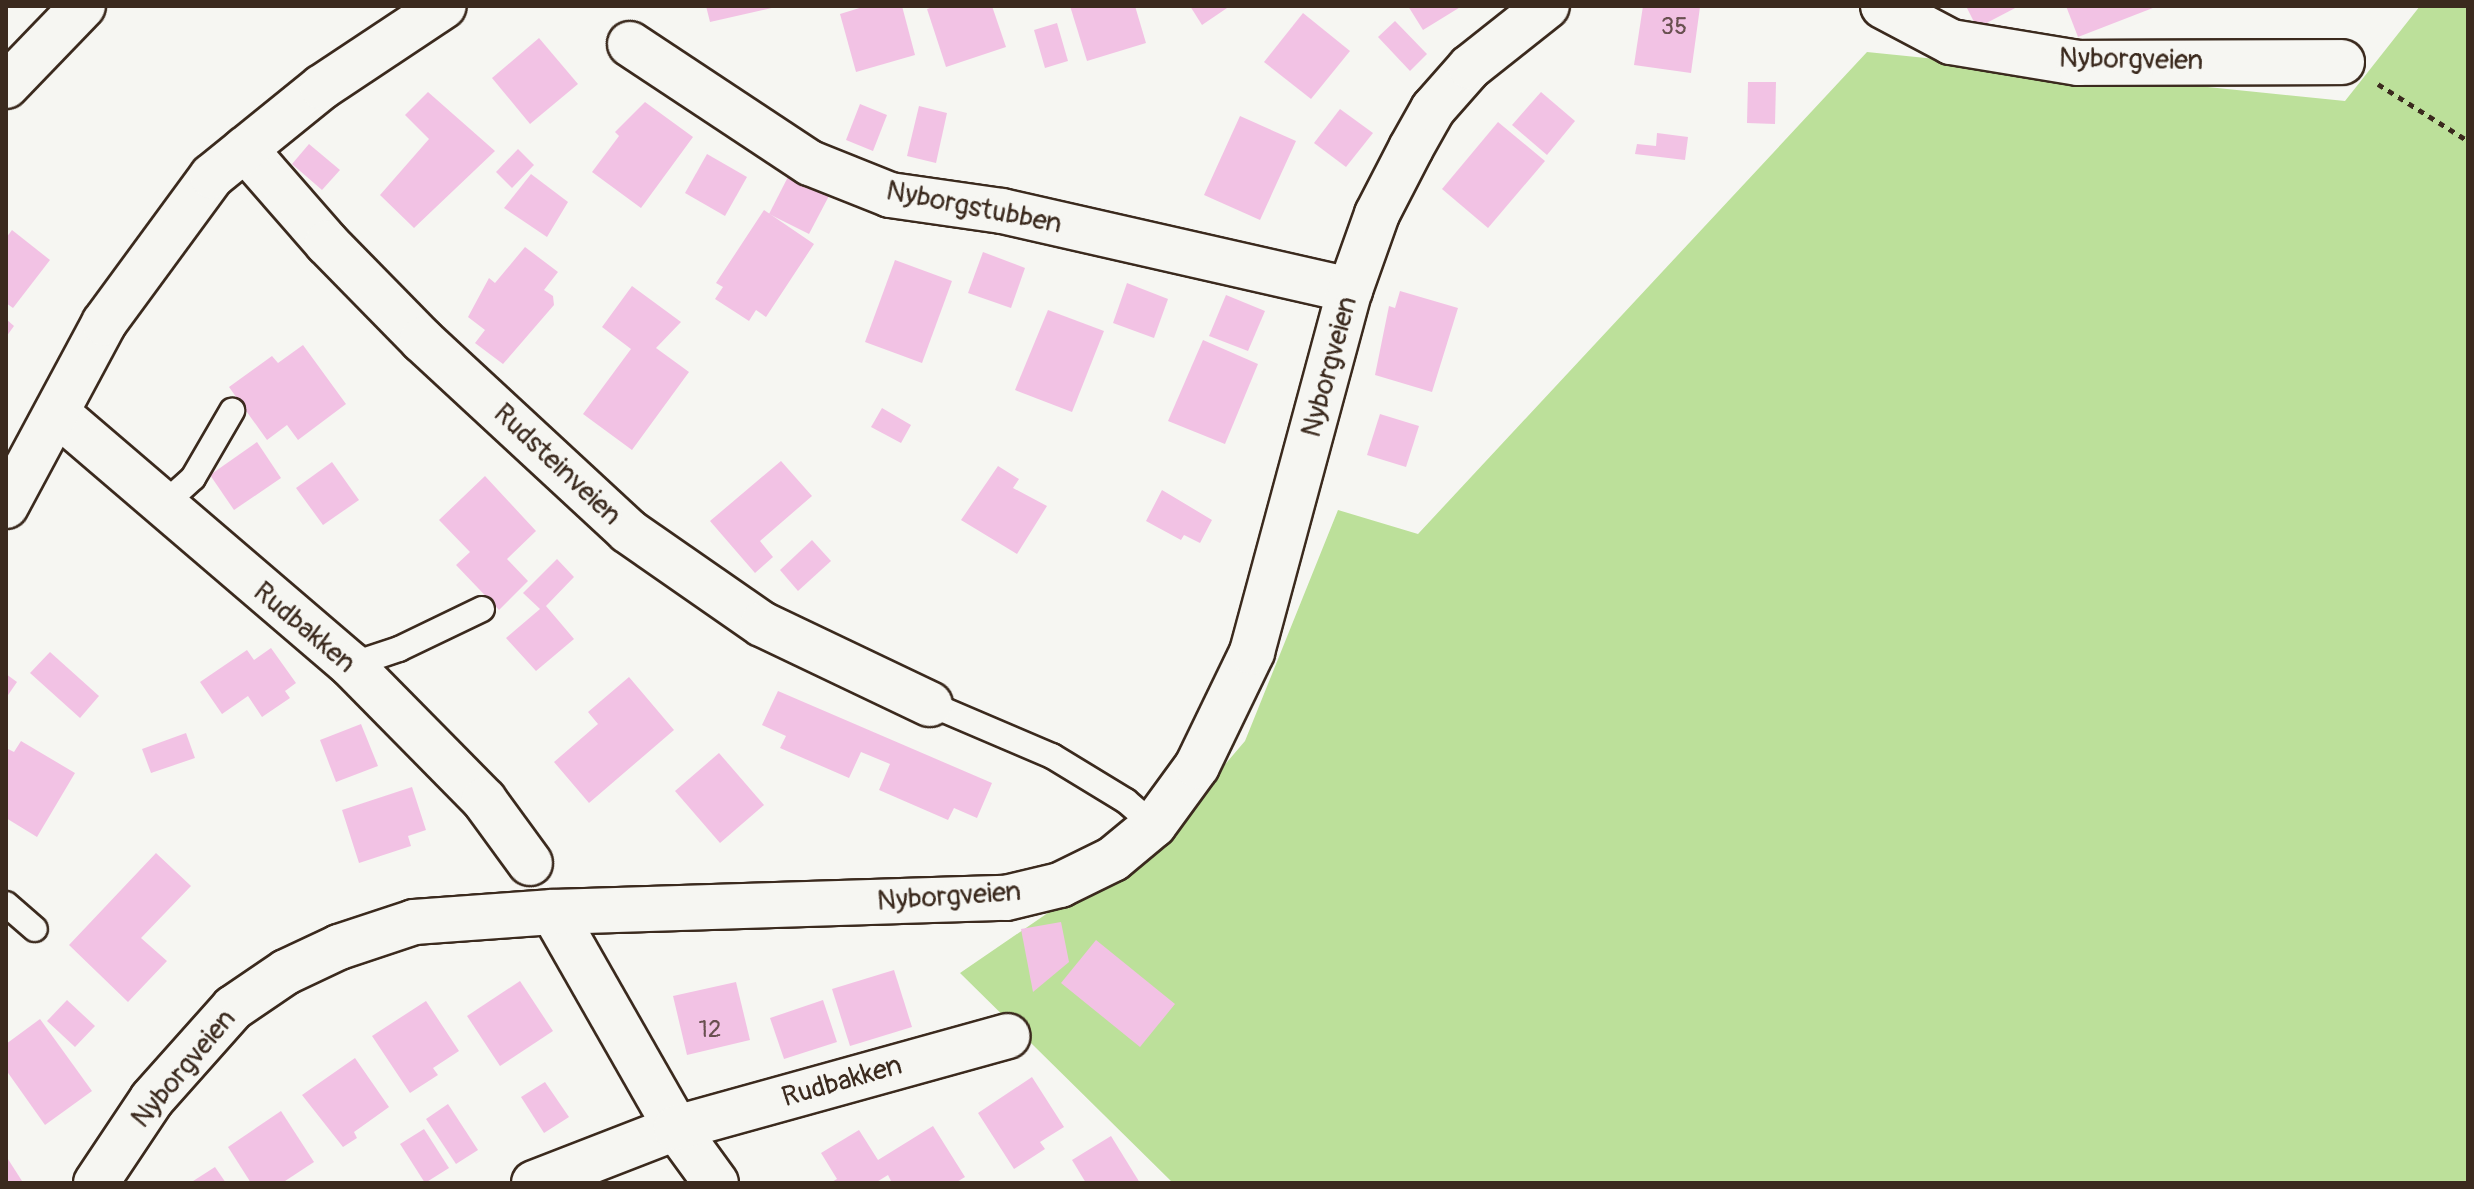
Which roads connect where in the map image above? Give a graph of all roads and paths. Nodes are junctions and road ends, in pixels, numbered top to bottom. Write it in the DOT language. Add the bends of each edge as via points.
graph roads {
  1 [pos="83,6"];
  2 [pos="444,6"];
  3 [pos="1547,6"];
  4 [pos="1883,6"];
  5 [pos="630,44"];
  6 [pos="2342,62"];
  7 [pos="6,86"];
  8 [pos="2468,141"];
  9 [pos="245,149"];
  10 [pos="1350,290"];
  11 [pos="232,411"];
  12 [pos="57,413"];
  13 [pos="6,506"];
  14 [pos="161,507"];
  15 [pos="482,609"];
  16 [pos="351,665"];
  17 [pos="930,704"];
  18 [pos="1154,825"];
  19 [pos="530,863"];
  20 [pos="6,904"];
  21 [pos="553,912"];
  22 [pos="35,929"];
  23 [pos="1007,1036"];
  24 [pos="676,1128"];
  25 [pos="96,1183"];
  26 [pos="534,1183"];
  27 [pos="716,1183"];
  1 -- 7 [label="street"];
  2 -- 9 [label="street" via="362,58"];
  3 -- 10 [label="street, Nyborgveien" via="1470,67 1433,109 1377,214"];
  4 -- 6 [label="street, Nyborgveien" via="1951,42 2078,63"];
  5 -- 10 [label="street, Nyborgstubben" via="810,163 890,195 1002,211"];
  6 -- 8 [label="path"];
  9 -- 12 [label="street" via="212,176 131,285 104,323"];
  9 -- 17 [label="street, Rudsteinveien" via="422,340 628,531 762,624"];
  10 -- 18 [label="street, Nyborgveien" via="1252,652 1197,766"];
  11 -- 14 [label="lane" via="193,478"];
  12 -- 13 [label="street"];
  12 -- 14 [label="street, Rudbakken"];
  14 -- 16 [label="street, Rudbakken"];
  15 -- 16 [label="lane" via="399,649"];
  16 -- 19 [label="street, Rudbakken" via="484,800"];
  17 -- 18 [label="lane" via="1052,756 1126,801"];
  18 -- 21 [label="street, Nyborgveien" via="1113,859 1060,885 1006,898"];
  20 -- 22 [label="lane"];
  21 -- 24 [label="street"];
  21 -- 25 [label="street, Nyborgveien" via="414,922 339,947 286,972 233,1008 203,1040 152,1099"];
  23 -- 24 [label="street, Rudbakken"];
  24 -- 26 [label="street, Rudbakken"];
  24 -- 27 [label="street"];
}
